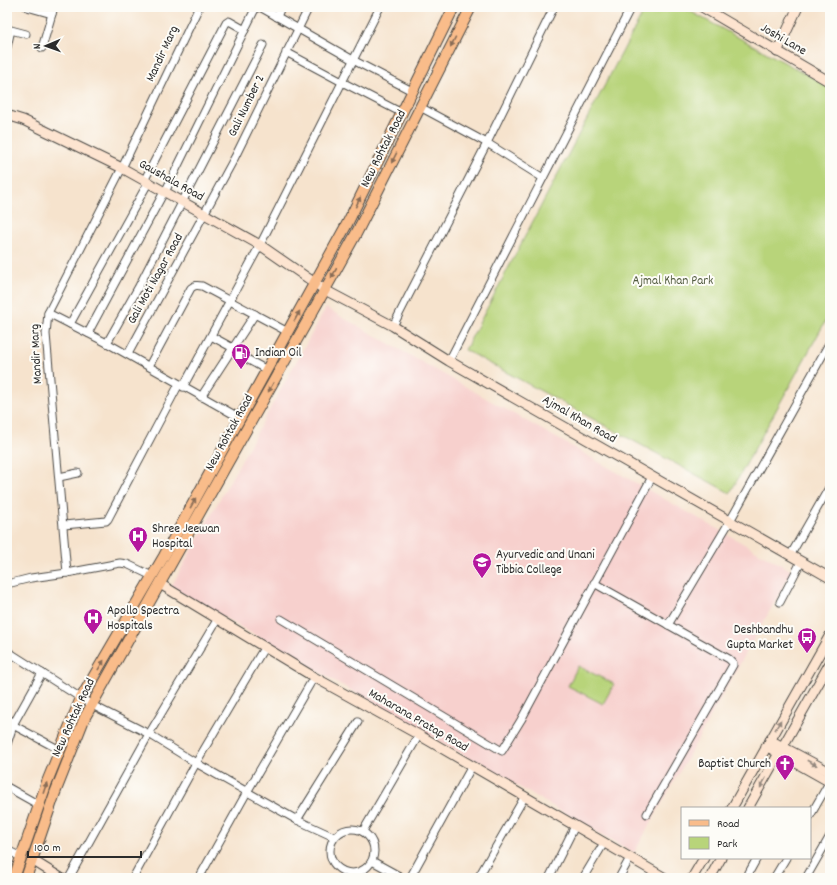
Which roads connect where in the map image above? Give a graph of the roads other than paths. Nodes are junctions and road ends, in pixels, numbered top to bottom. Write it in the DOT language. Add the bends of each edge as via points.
graph roads {
  1 [pos="27,7"];
  2 [pos="199,7"];
  3 [pos="256,7"];
  4 [pos="260,7"];
  5 [pos="281,7"];
  6 [pos="309,7"];
  7 [pos="380,7"];
  8 [pos="454,7"];
  9 [pos="471,7"];
  10 [pos="554,7"];
  11 [pos="631,7"];
  12 [pos="702,7"];
  13 [pos="798,7"];
  14 [pos="53,11"];
  15 [pos="277,17"];
  16 [pos="298,28"];
  17 [pos="244,30"];
  18 [pos="26,34"];
  19 [pos="263,45"];
  20 [pos="7,47"];
  21 [pos="42,48"];
  22 [pos="286,52"];
  23 [pos="777,52"];
  24 [pos="353,60"];
  25 [pos="342,82"];
  26 [pos="830,82"];
  27 [pos="412,91"];
  28 [pos="420,107"];
  29 [pos="402,113"];
  30 [pos="7,115"];
  31 [pos="487,143"];
  32 [pos="122,168"];
  33 [pos="543,178"];
  34 [pos="146,182"];
  35 [pos="165,192"];
  36 [pos="183,202"];
  37 [pos="205,214"];
  38 [pos="260,245"];
  39 [pos="315,284"];
  40 [pos="325,290"];
  41 [pos="230,301"];
  42 [pos="48,313"];
  43 [pos="255,314"];
  44 [pos="70,324"];
  45 [pos="393,326"];
  46 [pos="288,332"];
  47 [pos="88,333"];
  48 [pos="211,336"];
  49 [pos="107,343"];
  50 [pos="829,345"];
  51 [pos="234,350"];
  52 [pos="128,354"];
  53 [pos="449,361"];
  54 [pos="150,366"];
  55 [pos="267,370"];
  56 [pos="181,385"];
  57 [pos="201,397"];
  58 [pos="240,418"];
  59 [pos="78,473"];
  60 [pos="59,477"];
  61 [pos="652,477"];
  62 [pos="830,486"];
  63 [pos="730,521"];
  64 [pos="64,525"];
  65 [pos="790,556"];
  66 [pos="801,562"];
  67 [pos="67,573"];
  68 [pos="152,576"];
  69 [pos="830,578"];
  70 [pos="594,583"];
  71 [pos="7,584"];
  72 [pos="160,584"];
  73 [pos="780,602"];
  74 [pos="281,619"];
  75 [pos="218,620"];
  76 [pos="668,625"];
  77 [pos="830,635"];
  78 [pos="264,648"];
  79 [pos="7,651"];
  80 [pos="830,663"];
  81 [pos="42,673"];
  82 [pos="314,677"];
  83 [pos="81,698"];
  84 [pos="92,705"];
  85 [pos="7,718"];
  86 [pos="358,722"];
  87 [pos="14,724"];
  88 [pos="149,734"];
  89 [pos="419,735"];
  90 [pos="768,743"];
  91 [pos="7,744"];
  92 [pos="60,750"];
  93 [pos="780,750"];
  94 [pos="196,763"];
  95 [pos="472,766"];
  96 [pos="830,772"];
  97 [pos="830,782"];
  98 [pos="7,787"];
  99 [pos="247,792"];
  100 [pos="525,796"];
  101 [pos="39,805"];
  102 [pos="733,807"];
  103 [pos="749,807"];
  104 [pos="647,814"];
  105 [pos="811,814"];
  106 [pos="297,820"];
  107 [pos="575,826"];
  108 [pos="363,831"];
  109 [pos="830,836"];
  110 [pos="334,837"];
  111 [pos="604,843"];
  112 [pos="7,850"];
  113 [pos="21,857"];
  114 [pos="630,858"];
  115 [pos="703,859"];
  116 [pos="720,859"];
  117 [pos="756,859"];
  118 [pos="785,859"];
  119 [pos="32,860"];
  120 [pos="372,861"];
  121 [pos="341,870"];
  122 [pos="14,878"];
  123 [pos="26,878"];
  124 [pos="61,878"];
  125 [pos="69,878"];
  126 [pos="133,878"];
  127 [pos="199,878"];
  128 [pos="337,878"];
  129 [pos="403,878"];
  130 [pos="410,878"];
  131 [pos="478,878"];
  132 [pos="549,878"];
  133 [pos="583,878"];
  134 [pos="619,878"];
  135 [pos="665,878"];
  136 [pos="692,878"];
  137 [pos="710,878"];
  138 [pos="746,878"];
  139 [pos="774,878"];
  140 [pos="806,878"];
  1 -- 14 [label="street"];
  2 -- 32 [label="street, Mandir Marg"];
  3 -- 17 [label="street"];
  4 -- 15 [label="street"];
  5 -- 15 [label="street"];
  6 -- 16 [label="street, Gali Number 2"];
  7 -- 24 [label="street"];
  8 -- 27 [label="main road, New Rohtak Road"];
  9 -- 28 [label="main road, New Rohtak Road, one-way"];
  10 -- 31 [label="street"];
  11 -- 33 [label="street"];
  12 -- 23 [label="street, Joshi Lane"];
  13 -- 23 [label="street"];
  14 -- 21 [label="street"];
  15 -- 16 [label="street"];
  16 -- 22 [label="street, Gali Number 2"];
  16 -- 24 [label="street"];
  17 -- 34 [label="street" via="229,22 226,23"];
  17 -- 35 [label="street"];
  18 -- 20 [label="street" via="11,30"];
  19 -- 36 [label="street"];
  22 -- 25 [label="street"];
  22 -- 37 [label="street, Gali Number 2"];
  23 -- 26 [label="street, Joshi Lane"];
  24 -- 25 [label="street"];
  24 -- 27 [label="street"];
  25 -- 29 [label="street"];
  25 -- 38 [label="street"];
  27 -- 29 [label="main road, New Rohtak Road"];
  28 -- 31 [label="street"];
  28 -- 40 [label="main road, New Rohtak Road, one-way"];
  39 -- 29 [label="main road, New Rohtak Road, one-way" via="348,224"];
  30 -- 32 [label="street, Gaushala Road" via="23,120"];
  31 -- 33 [label="street"];
  31 -- 45 [label="street"];
  32 -- 34 [label="street, Gaushala Road"];
  32 -- 42 [label="street, Mandir Marg"];
  33 -- 53 [label="street"];
  34 -- 35 [label="street, Gaushala Road"];
  34 -- 44 [label="street"];
  35 -- 36 [label="street, Gaushala Road"];
  35 -- 47 [label="street"];
  36 -- 37 [label="street, Gaushala Road"];
  36 -- 49 [label="street"];
  37 -- 38 [label="street, Gaushala Road"];
  37 -- 52 [label="street, Gali Moti Nagar Road"];
  38 -- 39 [label="street, Gaushala Road"];
  38 -- 41 [label="street"];
  39 -- 40 [label="street, Ajmal Khan Road"];
  46 -- 39 [label="main road, New Rohtak Road, one-way"];
  40 -- 45 [label="street, Ajmal Khan Road"];
  40 -- 72 [label="main road, New Rohtak Road, one-way"];
  41 -- 43 [label="street"];
  41 -- 48 [label="street"];
  41 -- 54 [label="street" via="202,286 191,288"];
  42 -- 44 [label="street"];
  42 -- 60 [label="street, Mandir Marg" via="46,334"];
  43 -- 46 [label="street"];
  43 -- 51 [label="street"];
  44 -- 47 [label="street"];
  45 -- 53 [label="street, Ajmal Khan Road"];
  46 -- 55 [label="main road, New Rohtak Road"];
  47 -- 49 [label="street"];
  48 -- 51 [label="street"];
  48 -- 56 [label="street"];
  49 -- 52 [label="street"];
  50 -- 63 [label="street"];
  51 -- 55 [label="street"];
  51 -- 57 [label="street"];
  52 -- 54 [label="street"];
  53 -- 61 [label="street, Ajmal Khan Road"];
  54 -- 56 [label="street"];
  55 -- 58 [label="main road, New Rohtak Road"];
  56 -- 57 [label="street"];
  56 -- 64 [label="street" via="108,519"];
  57 -- 58 [label="street"];
  68 -- 58 [label="main road, New Rohtak Road, one-way"];
  59 -- 60 [label="street"];
  60 -- 64 [label="street, Mandir Marg"];
  61 -- 63 [label="street, Ajmal Khan Road"];
  61 -- 70 [label="street"];
  62 -- 65 [label="street"];
  63 -- 65 [label="street, Ajmal Khan Road"];
  63 -- 76 [label="street"];
  64 -- 67 [label="street, Mandir Marg"];
  65 -- 66 [label="street, Ajmal Khan Road"];
  66 -- 69 [label="street, Ajmal Khan Road"];
  66 -- 73 [label="street"];
  67 -- 68 [label="street" via="127,564"];
  67 -- 71 [label="street"];
  83 -- 68 [label="main road, New Rohtak Road, one-way"];
  70 -- 74 [label="street" via="502,751"];
  70 -- 76 [label="street"];
  72 -- 75 [label="street, Maharana Pratap Road"];
  72 -- 84 [label="main road, New Rohtak Road"];
  75 -- 78 [label="street, Maharana Pratap Road"];
  75 -- 88 [label="street"];
  76 -- 104 [label="street" via="733,662"];
  90 -- 77 [label="street, one-way"];
  78 -- 82 [label="street, Maharana Pratap Road"];
  78 -- 94 [label="street"];
  79 -- 81 [label="street"];
  80 -- 93 [label="street"];
  81 -- 83 [label="street"];
  81 -- 87 [label="street"];
  82 -- 89 [label="street, Maharana Pratap Road"];
  82 -- 99 [label="street"];
  83 -- 84 [label="street"];
  83 -- 92 [label="main road, New Rohtak Road"];
  84 -- 88 [label="street"];
  84 -- 119 [label="main road, New Rohtak Road" via="55,793"];
  85 -- 87 [label="street"];
  86 -- 106 [label="street"];
  87 -- 91 [label="street"];
  87 -- 92 [label="street"];
  88 -- 94 [label="street"];
  88 -- 125 [label="street"];
  89 -- 95 [label="street, Maharana Pratap Road"];
  89 -- 108 [label="street"];
  90 -- 93 [label="street"];
  90 -- 102 [label="street"];
  101 -- 92 [label="main road, New Rohtak Road, one-way"];
  93 -- 96 [label="street, one-way"];
  93 -- 97 [label="street"];
  93 -- 103 [label="street, one-way"];
  94 -- 99 [label="street"];
  94 -- 126 [label="street"];
  95 -- 100 [label="street, Maharana Pratap Road"];
  95 -- 130 [label="street"];
  97 -- 105 [label="street"];
  98 -- 101 [label="street"];
  99 -- 106 [label="street"];
  99 -- 127 [label="street"];
  100 -- 107 [label="street, Maharana Pratap Road"];
  100 -- 131 [label="street"];
  101 -- 113 [label="main road, New Rohtak Road"];
  106 -- 110 [label="street"];
  107 -- 111 [label="street, Maharana Pratap Road"];
  107 -- 132 [label="street"];
  108 -- 110 [label="street" via="348,829"];
  108 -- 120 [label="street" via="373,844"];
  109 -- 140 [label="street"];
  110 -- 121 [label="street" via="330,855 334,864"];
  111 -- 114 [label="street, Maharana Pratap Road"];
  111 -- 133 [label="street"];
  112 -- 113 [label="street"];
  113 -- 122 [label="main road, New Rohtak Road"];
  114 -- 134 [label="street"];
  114 -- 135 [label="street, Maharana Pratap Road"];
  115 -- 136 [label="street"];
  116 -- 137 [label="street"];
  117 -- 138 [label="street"];
  118 -- 139 [label="street"];
  119 -- 123 [label="main road, New Rohtak Road"];
  119 -- 124 [label="street"];
  120 -- 121 [label="street" via="359,872"];
  120 -- 129 [label="street"];
  121 -- 128 [label="street"];
}
